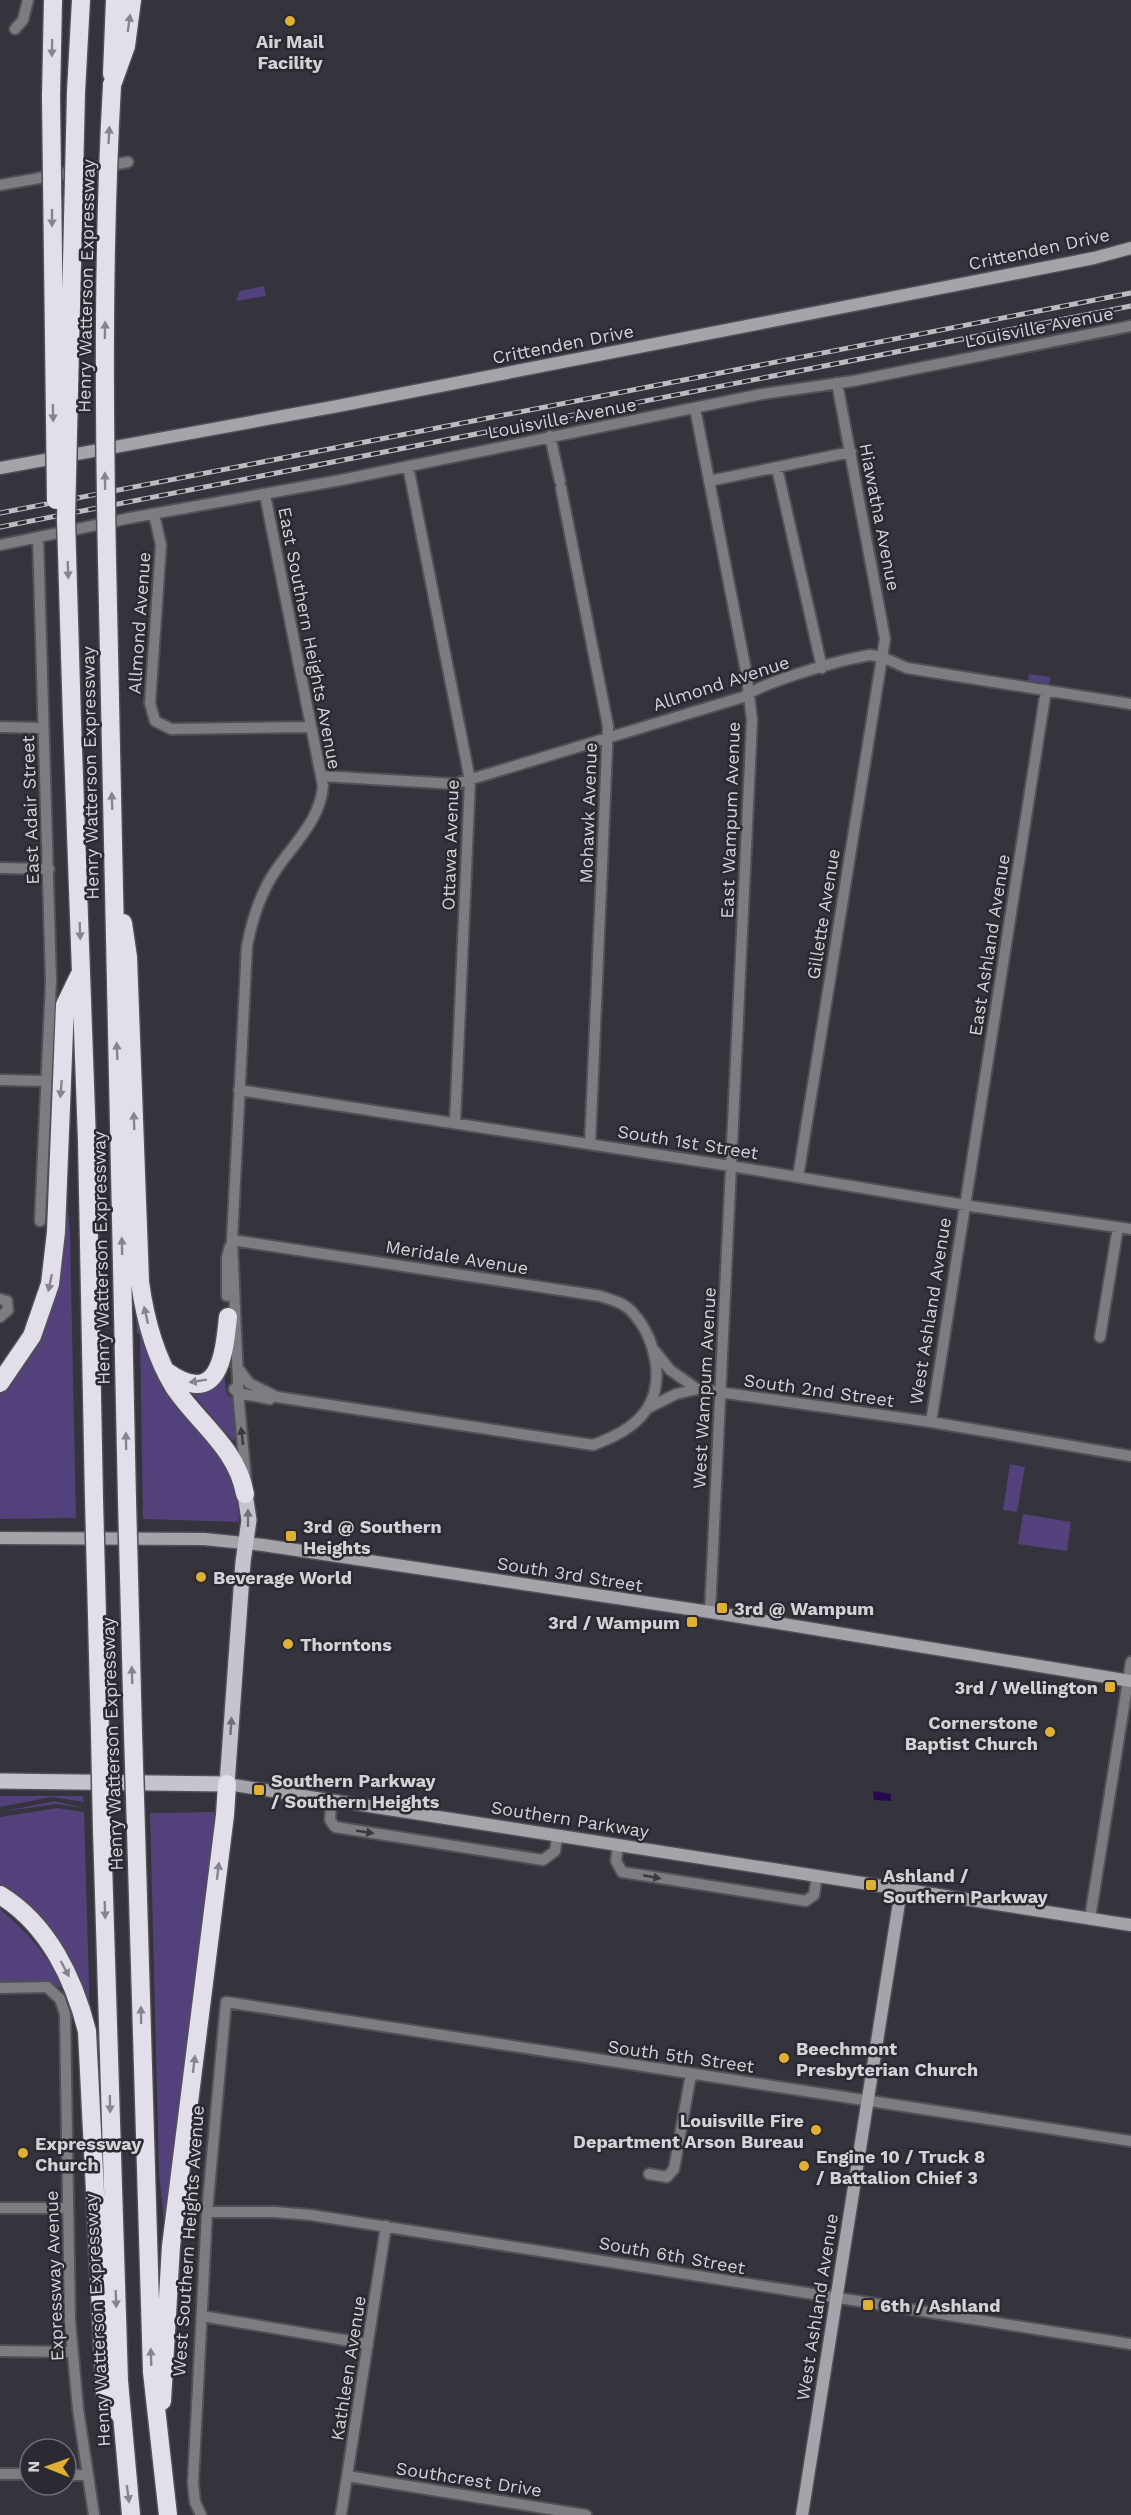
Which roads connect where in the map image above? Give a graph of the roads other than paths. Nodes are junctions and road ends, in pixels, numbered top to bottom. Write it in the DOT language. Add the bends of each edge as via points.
graph roads {
  1 [pos="28,0"];
  2 [pos="53,0"];
  3 [pos="81,0"];
  4 [pos="115,0"];
  5 [pos="132,0"];
  6 [pos="15,29"];
  7 [pos="112,85"];
  8 [pos="128,162"];
  9 [pos="0,185"];
  10 [pos="1131,248"];
  11 [pos="1131,326"];
  12 [pos="837,383"];
  13 [pos="695,408"];
  14 [pos="550,436"];
  15 [pos="851,452"];
  16 [pos="408,466"];
  17 [pos="0,468"];
  18 [pos="777,468"];
  19 [pos="709,481"];
  20 [pos="265,495"];
  21 [pos="154,513"];
  22 [pos="66,519"];
  23 [pos="38,537"];
  24 [pos="0,545"];
  25 [pos="882,657"];
  26 [pos="822,668"];
  27 [pos="1046,690"];
  28 [pos="749,693"];
  29 [pos="1131,704"];
  30 [pos="0,727"];
  31 [pos="311,727"];
  32 [pos="43,728"];
  33 [pos="608,738"];
  34 [pos="322,776"];
  35 [pos="470,780"];
  36 [pos="114,860"];
  37 [pos="0,868"];
  38 [pos="49,869"];
  39 [pos="81,971"];
  40 [pos="0,1080"];
  41 [pos="46,1081"];
  42 [pos="239,1090"];
  43 [pos="455,1123"];
  44 [pos="590,1144"];
  45 [pos="731,1166"];
  46 [pos="798,1177"];
  47 [pos="964,1205"];
  48 [pos="40,1221"];
  49 [pos="1118,1227"];
  50 [pos="1131,1229"];
  51 [pos="232,1240"];
  52 [pos="0,1299"];
  53 [pos="0,1317"];
  54 [pos="228,1317"];
  55 [pos="1100,1338"];
  56 [pos="652,1347"];
  57 [pos="237,1367"];
  58 [pos="165,1370"];
  59 [pos="0,1383"];
  60 [pos="697,1389"];
  61 [pos="720,1392"];
  62 [pos="238,1393"];
  63 [pos="277,1397"];
  64 [pos="648,1408"];
  65 [pos="931,1422"];
  66 [pos="1131,1456"];
  67 [pos="246,1494"];
  68 [pos="0,1538"];
  69 [pos="246,1543"];
  70 [pos="710,1612"];
  71 [pos="1131,1662"];
  72 [pos="1130,1681"];
  73 [pos="0,1781"];
  74 [pos="227,1784"];
  75 [pos="331,1801"];
  76 [pos="557,1837"];
  77 [pos="618,1846"];
  78 [pos="817,1876"];
  79 [pos="901,1890"];
  80 [pos="0,1894"];
  81 [pos="1090,1918"];
  82 [pos="1131,1925"];
  83 [pos="0,1988"];
  84 [pos="225,2002"];
  85 [pos="691,2074"];
  86 [pos="868,2100"];
  87 [pos="1131,2141"];
  88 [pos="649,2174"];
  89 [pos="0,2208"];
  90 [pos="69,2208"];
  91 [pos="207,2212"];
  92 [pos="386,2226"];
  93 [pos="837,2300"];
  94 [pos="202,2316"];
  95 [pos="368,2344"];
  96 [pos="1131,2344"];
  97 [pos="0,2351"];
  98 [pos="72,2352"];
  99 [pos="123,2418"];
  100 [pos="159,2436"];
  101 [pos="0,2474"];
  102 [pos="18,2474"];
  103 [pos="78,2475"];
  104 [pos="87,2475"];
  105 [pos="347,2476"];
  106 [pos="94,2515"];
  107 [pos="131,2515"];
  108 [pos="168,2515"];
  109 [pos="201,2515"];
  110 [pos="341,2515"];
  111 [pos="586,2515"];
  112 [pos="802,2515"];
  1 -- 6 [label="street" via="23,20"];
  2 -- 22 [label="highway, one-way, bridge" via="55,498"];
  3 -- 22 [label="highway, Henry Watterson Expressway, bridge" via="72,173"];
  4 -- 7 [label="highway, Henry Watterson Expressway"];
  7 -- 5 [label="highway, one-way" via="126,46"];
  36 -- 7 [label="highway, Henry Watterson Expressway, one-way, bridge" via="105,321"];
  8 -- 9 [label="street"];
  10 -- 17 [label="main road, Crittenden Drive" via="349,404"];
  11 -- 12 [label="street, Louisville Avenue"];
  12 -- 13 [label="street, Louisville Avenue"];
  12 -- 15 [label="street, Hiawatha Avenue"];
  13 -- 14 [label="street, Louisville Avenue"];
  13 -- 19 [label="street, East Wampum Avenue"];
  14 -- 16 [label="street, Louisville Avenue"];
  14 -- 33 [label="street, Mohawk Avenue"];
  15 -- 18 [label="street"];
  15 -- 25 [label="street, Hiawatha Avenue" via="884,622"];
  16 -- 20 [label="street, Louisville Avenue"];
  16 -- 35 [label="street, Ottawa Avenue"];
  18 -- 19 [label="street"];
  18 -- 26 [label="street"];
  19 -- 28 [label="street, East Wampum Avenue"];
  20 -- 21 [label="street, Louisville Avenue"];
  20 -- 31 [label="street, East Southern Heights Avenue"];
  21 -- 23 [label="street, Louisville Avenue"];
  21 -- 31 [label="street, Allmond Avenue" via="161,545 150,703 155,721 171,729"];
  22 -- 39 [label="highway, Henry Watterson Expressway, one-way, bridge"];
  23 -- 24 [label="street, Louisville Avenue"];
  23 -- 32 [label="street, East Adair Street"];
  25 -- 26 [label="street, Allmond Avenue" via="870,654"];
  25 -- 27 [label="street, Allmond Avenue" via="907,668"];
  25 -- 46 [label="street, Gillette Avenue"];
  26 -- 28 [label="street, Allmond Avenue"];
  27 -- 29 [label="street, Allmond Avenue"];
  27 -- 47 [label="street, East Ashland Avenue"];
  28 -- 33 [label="street, Allmond Avenue"];
  28 -- 45 [label="street, East Wampum Avenue" via="752,720"];
  30 -- 32 [label="street"];
  31 -- 34 [label="street, East Southern Heights Avenue"];
  32 -- 38 [label="street, East Adair Street"];
  33 -- 35 [label="street, Allmond Avenue"];
  33 -- 44 [label="street, Mohawk Avenue"];
  34 -- 35 [label="street, Allmond Avenue" via="455,784"];
  34 -- 42 [label="street, East Southern Heights Avenue" via="320,808 274,873 253,918 245,965"];
  35 -- 43 [label="street, Ottawa Avenue"];
  58 -- 36 [label="highway, one-way" via="146,1320 140,1282 128,957"];
  100 -- 36 [label="highway, Henry Watterson Expressway, one-way, bridge" via="148,2278"];
  37 -- 38 [label="street"];
  38 -- 41 [label="street, East Adair Street" via="51,981"];
  39 -- 59 [label="highway, one-way" via="64,1005 56,1232 50,1284 32,1336"];
  39 -- 99 [label="highway, Henry Watterson Expressway, one-way, bridge" via="112,2211"];
  40 -- 41 [label="street"];
  41 -- 48 [label="street, East Adair Street"];
  42 -- 43 [label="street, South 1st Street"];
  42 -- 51 [label="street"];
  43 -- 44 [label="street, South 1st Street"];
  44 -- 45 [label="street, South 1st Street"];
  45 -- 46 [label="street, South 1st Street"];
  45 -- 61 [label="street, West Wampum Avenue"];
  46 -- 47 [label="street, South 1st Street"];
  47 -- 49 [label="street, South 1st Street"];
  47 -- 65 [label="street, West Ashland Avenue"];
  49 -- 50 [label="street, South 1st Street"];
  49 -- 55 [label="street"];
  51 -- 54 [label="street" via="227,1257"];
  51 -- 56 [label="street, Meridale Avenue" via="600,1296 634,1313"];
  51 -- 57 [label="street"];
  52 -- 53 [label="street" via="6,1301 8,1310"];
  54 -- 58 [label="highway, one-way" via="224,1356 214,1376 198,1383 188,1382"];
  54 -- 62 [label="street" via="231,1386"];
  56 -- 60 [label="street, Meridale Avenue" via="670,1370"];
  56 -- 64 [label="street, Meridale Avenue" via="656,1380"];
  57 -- 62 [label="street"];
  57 -- 63 [label="street, South 2nd Street" via="249,1383"];
  58 -- 67 [label="highway" via="231,1457"];
  60 -- 61 [label="street, South 2nd Street"];
  60 -- 64 [label="street, South 2nd Street"];
  61 -- 65 [label="street, South 2nd Street"];
  61 -- 70 [label="street, West Wampum Avenue"];
  62 -- 63 [label="street, South 2nd Street"];
  67 -- 62 [label="street, one-way"];
  63 -- 64 [label="street, South 2nd Street" via="593,1445 622,1432"];
  65 -- 66 [label="street, South 2nd Street"];
  69 -- 67 [label="main road, one-way"];
  68 -- 69 [label="main road, South 3rd Street" via="204,1539"];
  69 -- 70 [label="main road, South 3rd Street"];
  74 -- 69 [label="main road, one-way"];
  70 -- 72 [label="main road, South 3rd Street"];
  71 -- 72 [label="street"];
  72 -- 81 [label="street"];
  73 -- 74 [label="main road, Southern Parkway"];
  74 -- 75 [label="main road, Southern Parkway"];
  100 -- 74 [label="highway, one-way" via="171,2246"];
  75 -- 76 [label="main road, Southern Parkway"];
  75 -- 76 [label="street, one-way" via="330,1820 335,1827 472,1850 543,1860 555,1851"];
  76 -- 77 [label="main road, Southern Parkway"];
  77 -- 78 [label="main road, Southern Parkway"];
  77 -- 78 [label="street, one-way" via="616,1861 622,1872 806,1901 814,1895"];
  78 -- 79 [label="main road, Southern Parkway"];
  79 -- 81 [label="main road, Southern Parkway"];
  79 -- 86 [label="main road, West Ashland Avenue"];
  80 -- 99 [label="highway, one-way" via="51,1944 69,1977 87,2031 105,2392"];
  81 -- 82 [label="main road, Southern Parkway"];
  83 -- 90 [label="street, Expressway Avenue" via="47,1987 60,1999 65,2014"];
  84 -- 85 [label="street, South 5th Street"];
  84 -- 91 [label="street, West Southern Heights Avenue"];
  85 -- 86 [label="street, South 5th Street"];
  85 -- 88 [label="street" via="674,2169 667,2177"];
  86 -- 87 [label="street, South 5th Street"];
  86 -- 93 [label="main road, West Ashland Avenue"];
  89 -- 90 [label="street"];
  90 -- 98 [label="street, Expressway Avenue"];
  91 -- 92 [label="street, South 6th Street" via="274,2211"];
  91 -- 94 [label="street, West Southern Heights Avenue"];
  92 -- 93 [label="street, South 6th Street"];
  92 -- 95 [label="street, Kathleen Avenue"];
  93 -- 96 [label="street, South 6th Street"];
  93 -- 112 [label="main road, West Ashland Avenue"];
  94 -- 95 [label="street"];
  94 -- 109 [label="street, West Southern Heights Avenue" via="193,2483"];
  95 -- 105 [label="street, Kathleen Avenue"];
  97 -- 98 [label="street"];
  98 -- 104 [label="street, Expressway Avenue"];
  99 -- 107 [label="highway, Henry Watterson Expressway, one-way"];
  100 -- 108 [label="highway, Henry Watterson Expressway"];
  101 -- 102 [label="street"];
  103 -- 104 [label="street"];
  104 -- 106 [label="street, Expressway Avenue"];
  105 -- 110 [label="street, Kathleen Avenue"];
  105 -- 111 [label="street, Southcrest Drive"];
}
